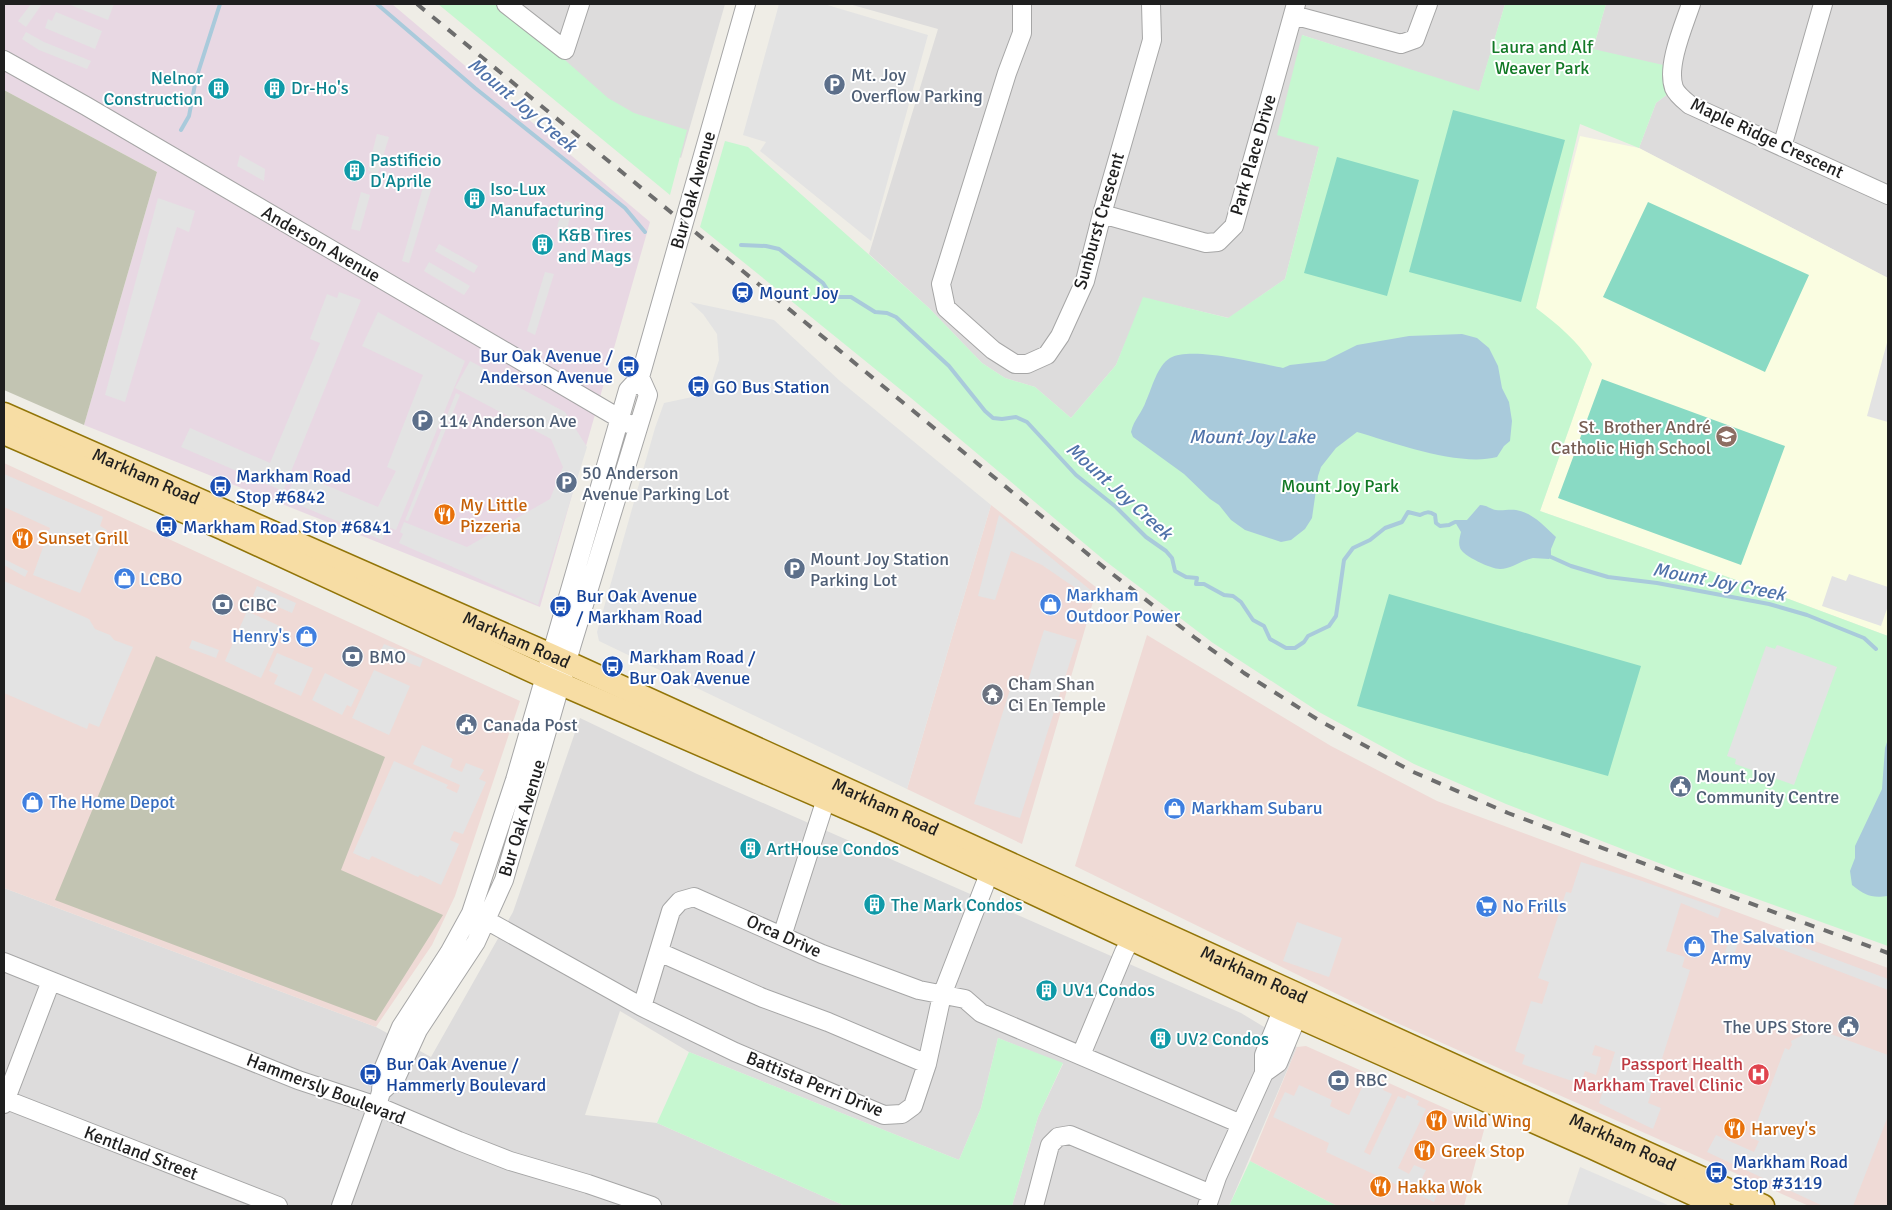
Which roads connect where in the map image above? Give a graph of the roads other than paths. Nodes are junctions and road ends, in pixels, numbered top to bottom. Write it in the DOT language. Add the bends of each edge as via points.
graph roads {
  1 [pos="506,4"];
  2 [pos="580,4"];
  3 [pos="746,4"];
  4 [pos="1022,4"];
  5 [pos="1151,4"];
  6 [pos="1428,4"];
  7 [pos="1690,4"];
  8 [pos="1823,4"];
  9 [pos="1294,9"];
  10 [pos="4,60"];
  11 [pos="1782,147"];
  12 [pos="1888,195"];
  13 [pos="1102,214"];
  14 [pos="640,376"];
  15 [pos="4,414"];
  16 [pos="619,418"];
  17 [pos="638,429"];
  18 [pos="4,433"];
  19 [pos="556,670"];
  20 [pos="826,799"];
  21 [pos="992,864"];
  22 [pos="486,920"];
  23 [pos="782,936"];
  24 [pos="1131,939"];
  25 [pos="659,952"];
  26 [pos="4,962"];
  27 [pos="51,981"];
  28 [pos="942,995"];
  29 [pos="1294,1004"];
  30 [pos="642,1007"];
  31 [pos="1081,1055"];
  32 [pos="927,1064"];
  33 [pos="379,1099"];
  34 [pos="4,1101"];
  35 [pos="1241,1124"];
  36 [pos="1209,1200"];
  37 [pos="278,1206"];
  38 [pos="341,1206"];
  39 [pos="652,1206"];
  40 [pos="1034,1206"];
  41 [pos="1719,1206"];
  42 [pos="1763,1206"];
  1 -- 2 [label="street" via="565,50"];
  3 -- 14 [label="street, Bur Oak Avenue"];
  4 -- 13 [label="street, Sunburst Crescent" via="1022,33 941,284 946,308 993,350 1015,364 1027,364 1047,355 1060,336 1085,281"];
  5 -- 13 [label="street, Sunburst Crescent" via="1152,40"];
  6 -- 9 [label="street" via="1415,39 1401,44"];
  7 -- 11 [label="street, Maple Ridge Crescent" via="1672,67 1674,89 1690,105"];
  8 -- 11 [label="street"];
  9 -- 13 [label="street, Park Place Drive" via="1234,226 1218,242 1206,243"];
  10 -- 16 [label="street, Anderson Avenue"];
  11 -- 12 [label="street, Maple Ridge Crescent"];
  14 -- 16 [label="street, Bur Oak Avenue" via="628,390"];
  14 -- 17 [label="street, Bur Oak Avenue" via="648,395"];
  15 -- 19 [label="main road, Markham Road"];
  16 -- 17 [label="street, Anderson Avenue"];
  16 -- 19 [label="street, Bur Oak Avenue"];
  17 -- 19 [label="street, Bur Oak Avenue"];
  18 -- 19 [label="main road, Markham Road"];
  19 -- 20 [label="main road, Markham Road"];
  19 -- 21 [label="main road, Markham Road"];
  19 -- 22 [label="street, Bur Oak Avenue" via="504,880"];
  19 -- 33 [label="street, Bur Oak Avenue" via="472,914 401,1026 382,1072"];
  20 -- 21 [label="main road, Markham Road"];
  20 -- 23 [label="street"];
  21 -- 24 [label="main road, Markham Road"];
  21 -- 28 [label="street, Battista Perri Drive"];
  21 -- 29 [label="main road, Markham Road"];
  22 -- 30 [label="street, Battista Perri Drive"];
  22 -- 33 [label="street, Bur Oak Avenue" via="476,942 418,1030 396,1078"];
  23 -- 25 [label="street, Orca Drive" via="694,897 680,901 671,911"];
  23 -- 28 [label="street, Orca Drive" via="919,990"];
  24 -- 29 [label="main road, Markham Road"];
  24 -- 31 [label="street"];
  25 -- 30 [label="street"];
  25 -- 32 [label="street"];
  26 -- 27 [label="street, Hammersly Boulevard"];
  27 -- 33 [label="street, Hammersly Boulevard" via="298,1080"];
  27 -- 34 [label="street"];
  28 -- 31 [label="street, Orca Drive" via="965,1000 981,1012"];
  28 -- 32 [label="street, Battista Perri Drive"];
  29 -- 35 [label="street" via="1264,1055 1264,1073"];
  29 -- 41 [label="main road, Markham Road"];
  29 -- 42 [label="main road, Markham Road"];
  30 -- 32 [label="street, Battista Perri Drive" via="735,1052 884,1115 902,1114 913,1106"];
  31 -- 35 [label="street, Orca Drive"];
  33 -- 38 [label="street, Bur Oak Avenue"];
  33 -- 39 [label="street, Hammersly Boulevard" via="459,1141"];
  34 -- 37 [label="street, Kentland Street"];
  35 -- 36 [label="street"];
  36 -- 40 [label="street" via="1070,1135 1058,1137 1050,1145"];
}
